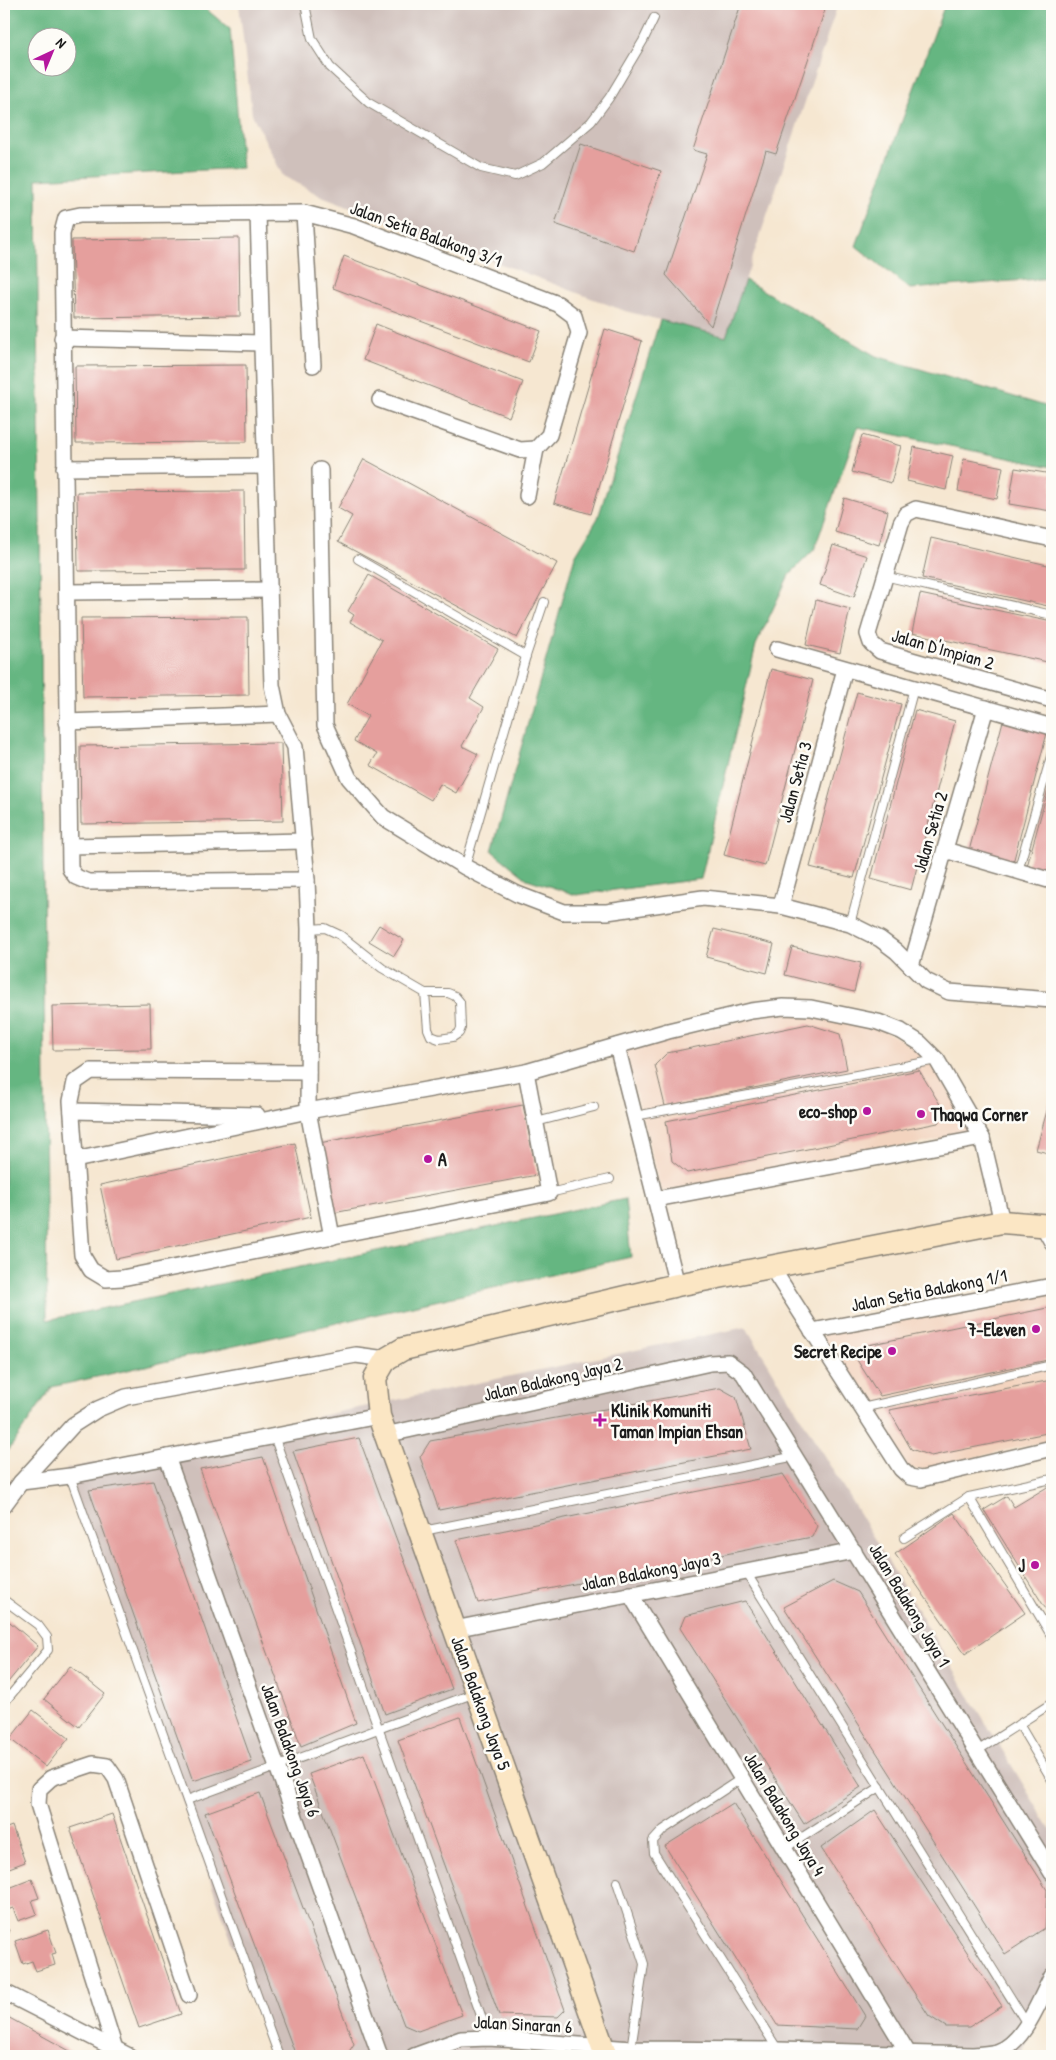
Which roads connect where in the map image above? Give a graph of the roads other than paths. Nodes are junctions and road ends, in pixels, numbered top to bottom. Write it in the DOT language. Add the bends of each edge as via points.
graph roads {
  1 [pos="305,4"];
  2 [pos="654,18"];
  3 [pos="258,213"];
  4 [pos="304,213"];
  5 [pos="62,338"];
  6 [pos="261,343"];
  7 [pos="313,365"];
  8 [pos="380,400"];
  9 [pos="536,449"];
  10 [pos="265,466"];
  11 [pos="64,468"];
  12 [pos="320,470"];
  13 [pos="527,496"];
  14 [pos="1052,539"];
  15 [pos="358,559"];
  16 [pos="884,576"];
  17 [pos="268,590"];
  18 [pos="67,592"];
  19 [pos="544,602"];
  20 [pos="1052,615"];
  21 [pos="776,649"];
  22 [pos="526,656"];
  23 [pos="845,669"];
  24 [pos="914,688"];
  25 [pos="1052,700"];
  26 [pos="986,708"];
  27 [pos="278,714"];
  28 [pos="67,722"];
  29 [pos="1052,727"];
  30 [pos="1052,753"];
  31 [pos="304,841"];
  32 [pos="70,846"];
  33 [pos="945,850"];
  34 [pos="465,867"];
  35 [pos="1018,871"];
  36 [pos="307,880"];
  37 [pos="1052,881"];
  38 [pos="781,906"];
  39 [pos="850,924"];
  40 [pos="309,929"];
  41 [pos="911,966"];
  42 [pos="425,993"];
  43 [pos="1052,1000"];
  44 [pos="617,1046"];
  45 [pos="937,1060"];
  46 [pos="308,1072"];
  47 [pos="526,1072"];
  48 [pos="594,1108"];
  49 [pos="308,1110"];
  50 [pos="72,1111"];
  51 [pos="285,1116"];
  52 [pos="635,1116"];
  53 [pos="536,1122"];
  54 [pos="982,1138"];
  55 [pos="75,1160"];
  56 [pos="610,1179"];
  57 [pos="549,1193"];
  58 [pos="656,1199"];
  59 [pos="1002,1222"];
  60 [pos="1049,1230"];
  61 [pos="332,1237"];
  62 [pos="772,1268"];
  63 [pos="678,1284"];
  64 [pos="1052,1286"];
  65 [pos="812,1331"];
  66 [pos="386,1359"];
  67 [pos="728,1362"];
  68 [pos="1052,1365"];
  69 [pos="862,1408"];
  70 [pos="382,1426"];
  71 [pos="274,1436"];
  72 [pos="1052,1448"];
  73 [pos="796,1456"];
  74 [pos="167,1457"];
  75 [pos="70,1476"];
  76 [pos="1052,1479"];
  77 [pos="21,1482"];
  78 [pos="969,1497"];
  79 [pos="4,1505"];
  80 [pos="419,1532"];
  81 [pos="904,1538"];
  82 [pos="854,1551"];
  83 [pos="746,1572"];
  84 [pos="630,1594"];
  85 [pos="4,1600"];
  86 [pos="454,1629"];
  87 [pos="1052,1637"];
  88 [pos="477,1692"];
  89 [pos="4,1703"];
  90 [pos="1052,1703"];
  91 [pos="1020,1724"];
  92 [pos="379,1729"];
  93 [pos="977,1751"];
  94 [pos="277,1766"];
  95 [pos="742,1778"];
  96 [pos="1052,1780"];
  97 [pos="880,1787"];
  98 [pos="187,1800"];
  99 [pos="784,1849"];
  100 [pos="1052,1873"];
  101 [pos="617,1882"];
  102 [pos="1052,1976"];
  103 [pos="4,1992"];
  104 [pos="189,1995"];
  105 [pos="1027,2024"];
  106 [pos="489,2038"];
  107 [pos="115,2049"];
  108 [pos="630,2049"];
  109 [pos="778,2050"];
  110 [pos="604,2052"];
  111 [pos="908,2053"];
  112 [pos="926,2055"];
  113 [pos="129,2056"];
  114 [pos="278,2056"];
  115 [pos="380,2056"];
  116 [pos="414,2056"];
  1 -- 2 [label="lane" via="312,39 330,67 369,102 481,168 515,176 543,163 591,122 609,98"];
  3 -- 4 [label="street, Jalan Setia Balakong 3/1"];
  3 -- 5 [label="street, Jalan Setia Balakong 3/1" via="80,214 66,218 62,233"];
  3 -- 6 [label="street"];
  4 -- 7 [label="street"];
  4 -- 9 [label="street, Jalan Setia Balakong 3/1" via="391,240 558,304 574,316 579,334 549,435"];
  5 -- 6 [label="street"];
  5 -- 11 [label="street"];
  6 -- 10 [label="street"];
  8 -- 9 [label="street" via="520,450"];
  9 -- 13 [label="street"];
  10 -- 11 [label="street"];
  10 -- 17 [label="street"];
  11 -- 18 [label="street"];
  12 -- 34 [label="street" via="325,725 350,778 383,817"];
  14 -- 16 [label="street, Jalan D'Impian 2" via="916,509 906,514 901,522"];
  15 -- 22 [label="lane"];
  16 -- 20 [label="lane"];
  16 -- 25 [label="street, Jalan D'Impian 2" via="868,634 871,643 880,651"];
  17 -- 18 [label="street"];
  17 -- 27 [label="street" via="272,685"];
  18 -- 28 [label="street"];
  19 -- 22 [label="lane"];
  21 -- 23 [label="street"];
  22 -- 34 [label="lane"];
  23 -- 24 [label="street"];
  23 -- 38 [label="street, Jalan Setia 3"];
  24 -- 26 [label="street"];
  24 -- 39 [label="lane"];
  26 -- 29 [label="street"];
  26 -- 33 [label="street, Jalan Setia 2"];
  27 -- 28 [label="street"];
  27 -- 31 [label="street" via="295,746"];
  28 -- 32 [label="street"];
  30 -- 35 [label="lane"];
  31 -- 32 [label="street"];
  31 -- 36 [label="street"];
  32 -- 36 [label="street" via="70,869 76,877 88,882"];
  33 -- 35 [label="street"];
  33 -- 41 [label="street, Jalan Setia 2"];
  34 -- 38 [label="street" via="517,894 564,912 607,912 703,898"];
  35 -- 37 [label="street"];
  36 -- 40 [label="street"];
  38 -- 39 [label="street"];
  39 -- 41 [label="street" via="880,938"];
  40 -- 42 [label="lane" via="325,928 340,935 382,968"];
  40 -- 46 [label="street"];
  41 -- 43 [label="street" via="926,981 949,992"];
  42 -- 42 [label="lane" via="455,996 460,1002 459,1033 439,1039 431,1036"];
  44 -- 45 [label="street" via="751,1011 792,1007 878,1022 920,1043"];
  44 -- 47 [label="street"];
  44 -- 52 [label="street"];
  45 -- 52 [label="lane"];
  45 -- 54 [label="street"];
  46 -- 49 [label="street"];
  46 -- 50 [label="street" via="91,1072 76,1082"];
  47 -- 49 [label="street"];
  47 -- 53 [label="street"];
  48 -- 53 [label="lane"];
  49 -- 51 [label="street"];
  49 -- 61 [label="street"];
  50 -- 51 [label="street"];
  50 -- 55 [label="street"];
  51 -- 55 [label="street"];
  52 -- 58 [label="street"];
  53 -- 57 [label="street"];
  54 -- 58 [label="street"];
  54 -- 59 [label="street"];
  55 -- 61 [label="street" via="82,1255 91,1270 106,1279"];
  56 -- 57 [label="lane"];
  57 -- 61 [label="street"];
  58 -- 63 [label="street"];
  59 -- 60 [label="street"];
  59 -- 62 [label="street"];
  62 -- 63 [label="street"];
  62 -- 65 [label="street"];
  63 -- 66 [label="street" via="403,1349"];
  64 -- 65 [label="street, Jalan Setia Balakong 1/1"];
  65 -- 69 [label="street"];
  66 -- 70 [label="street, Jalan Balakong Jaya 5" via="376,1378"];
  66 -- 77 [label="street" via="356,1356 126,1397 72,1425"];
  67 -- 70 [label="street, Jalan Balakong Jaya 2"];
  67 -- 73 [label="street, Jalan Balakong Jaya 1" via="743,1373"];
  68 -- 69 [label="lane"];
  69 -- 72 [label="street" via="910,1477 921,1479"];
  70 -- 71 [label="street, Jalan Balakong Jaya 2"];
  70 -- 80 [label="street, Jalan Balakong Jaya 5"];
  71 -- 74 [label="street, Jalan Balakong Jaya 2"];
  71 -- 92 [label="lane"];
  73 -- 80 [label="lane"];
  73 -- 82 [label="street, Jalan Balakong Jaya 1"];
  74 -- 75 [label="street, Jalan Balakong Jaya 2"];
  74 -- 94 [label="street, Jalan Balakong Jaya 6"];
  75 -- 77 [label="street, Jalan Balakong Jaya 2"];
  75 -- 98 [label="lane"];
  76 -- 78 [label="lane"];
  77 -- 79 [label="street"];
  78 -- 81 [label="lane"];
  78 -- 87 [label="lane"];
  80 -- 86 [label="street, Jalan Balakong Jaya 5"];
  82 -- 83 [label="street, Jalan Balakong Jaya 3"];
  82 -- 93 [label="street, Jalan Balakong Jaya 1"];
  83 -- 84 [label="street, Jalan Balakong Jaya 3"];
  83 -- 97 [label="lane"];
  84 -- 86 [label="street, Jalan Balakong Jaya 3"];
  84 -- 95 [label="street, Jalan Balakong Jaya 4"];
  85 -- 89 [label="lane" via="38,1625 46,1637 48,1650"];
  86 -- 88 [label="street, Jalan Balakong Jaya 5"];
  88 -- 92 [label="lane"];
  88 -- 110 [label="street, Jalan Balakong Jaya 5"];
  90 -- 91 [label="lane"];
  91 -- 93 [label="lane"];
  91 -- 96 [label="lane"];
  92 -- 94 [label="lane"];
  92 -- 106 [label="lane"];
  93 -- 100 [label="street, Jalan Balakong Jaya 1"];
  94 -- 98 [label="lane"];
  94 -- 115 [label="street, Jalan Balakong Jaya 6"];
  95 -- 99 [label="street, Jalan Balakong Jaya 4"];
  95 -- 109 [label="lane" via="663,1830 653,1841 654,1853"];
  97 -- 99 [label="lane"];
  97 -- 105 [label="lane"];
  98 -- 114 [label="lane"];
  99 -- 111 [label="street, Jalan Balakong Jaya 4"];
  101 -- 108 [label="lane" via="644,1964"];
  102 -- 105 [label="street, Jalan Sinaran 6"];
  103 -- 107 [label="street"];
  104 -- 107 [label="street" via="116,1779 107,1766 93,1764 51,1778 39,1789 38,1804"];
  105 -- 112 [label="street, Jalan Sinaran 6" via="1018,2038 998,2052"];
  106 -- 110 [label="street, Jalan Sinaran 6"];
  106 -- 116 [label="street, Jalan Sinaran 6" via="462,2039"];
  107 -- 113 [label="street"];
  108 -- 109 [label="street, Jalan Sinaran 6"];
  108 -- 110 [label="street, Jalan Sinaran 6"];
  109 -- 111 [label="street, Jalan Sinaran 6"];
  111 -- 112 [label="street, Jalan Sinaran 6"];
}
